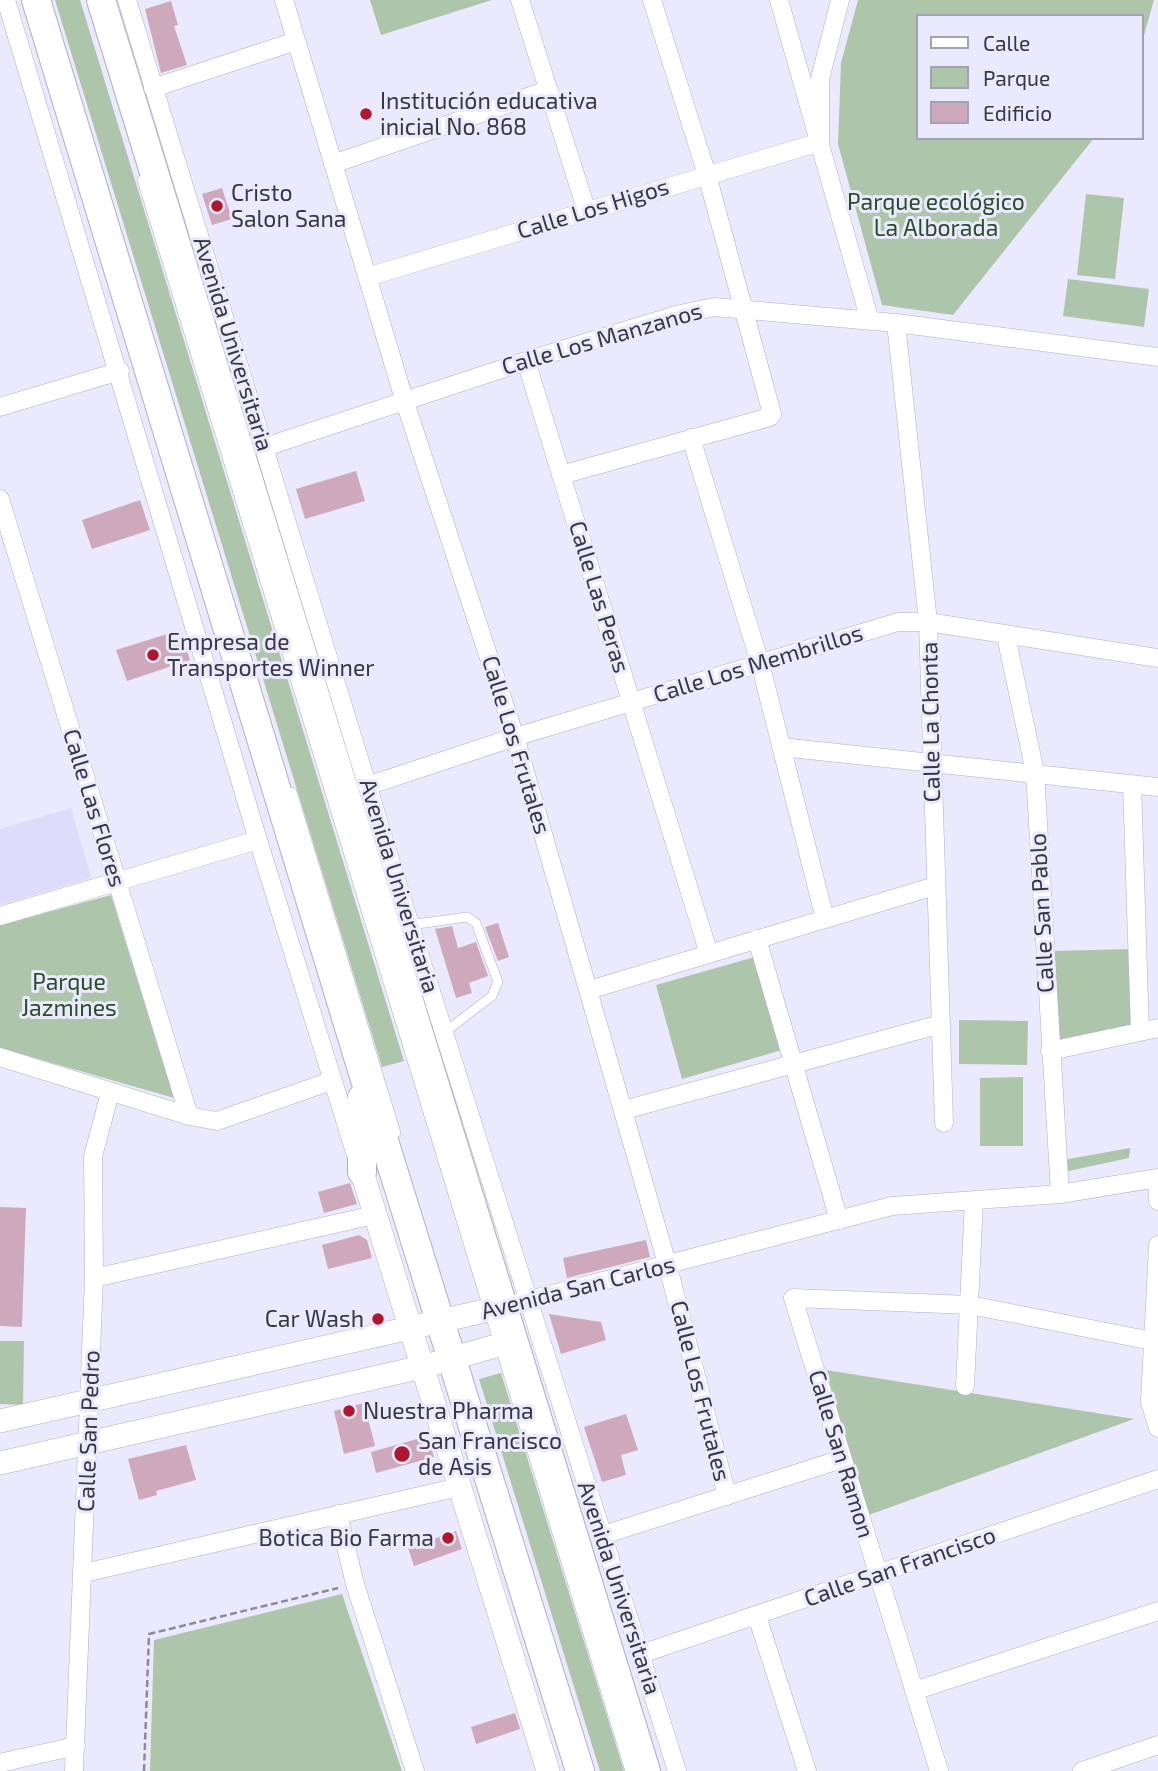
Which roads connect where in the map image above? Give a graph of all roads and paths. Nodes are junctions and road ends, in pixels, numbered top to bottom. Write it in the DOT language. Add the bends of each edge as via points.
graph roads {
  1 [pos="6,0"];
  2 [pos="36,0"];
  3 [pos="101,0"];
  4 [pos="127,0"];
  5 [pos="284,0"];
  6 [pos="520,0"];
  7 [pos="652,0"];
  8 [pos="779,0"];
  9 [pos="840,0"];
  10 [pos="296,41"];
  11 [pos="153,88"];
  12 [pos="548,90"];
  13 [pos="820,142"];
  14 [pos="333,164"];
  15 [pos="140,173"];
  16 [pos="707,175"];
  17 [pos="587,212"];
  18 [pos="367,277"];
  19 [pos="745,308"];
  20 [pos="870,321"];
  21 [pos="895,323"];
  22 [pos="1158,357"];
  23 [pos="526,361"];
  24 [pos="120,371"];
  25 [pos="404,399"];
  26 [pos="0,407"];
  27 [pos="691,438"];
  28 [pos="265,447"];
  29 [pos="561,475"];
  30 [pos="0,499"];
  31 [pos="928,622"];
  32 [pos="1006,636"];
  33 [pos="1158,658"];
  34 [pos="760,663"];
  35 [pos="631,703"];
  36 [pos="515,737"];
  37 [pos="782,747"];
  38 [pos="932,761"];
  39 [pos="1035,772"];
  40 [pos="1132,784"];
  41 [pos="290,785"];
  42 [pos="367,786"];
  43 [pos="1158,787"];
  44 [pos="258,840"];
  45 [pos="117,883"];
  46 [pos="935,886"];
  47 [pos="0,916"];
  48 [pos="825,919"];
  49 [pos="410,925"];
  50 [pos="757,939"];
  51 [pos="709,954"];
  52 [pos="589,990"];
  53 [pos="941,1024"];
  54 [pos="1149,1030"];
  55 [pos="445,1032"];
  56 [pos="1050,1051"];
  57 [pos="0,1057"];
  58 [pos="792,1065"];
  59 [pos="362,1070"];
  60 [pos="331,1081"];
  61 [pos="110,1093"];
  62 [pos="624,1110"];
  63 [pos="189,1116"];
  64 [pos="944,1123"];
  65 [pos="400,1145"];
  66 [pos="362,1172"];
  67 [pos="1157,1178"];
  68 [pos="1060,1194"];
  69 [pos="974,1201"];
  70 [pos="1158,1201"];
  71 [pos="374,1215"];
  72 [pos="839,1220"];
  73 [pos="1158,1245"];
  74 [pos="668,1267"];
  75 [pos="94,1278"];
  76 [pos="529,1300"];
  77 [pos="970,1305"];
  78 [pos="495,1309"];
  79 [pos="450,1320"];
  80 [pos="410,1329"];
  81 [pos="516,1340"];
  82 [pos="1152,1342"];
  83 [pos="461,1355"];
  84 [pos="422,1367"];
  85 [pos="965,1386"];
  86 [pos="89,1401"];
  87 [pos="0,1421"];
  88 [pos="1158,1428"];
  89 [pos="89,1443"];
  90 [pos="842,1459"];
  91 [pos="0,1463"];
  92 [pos="1158,1479"];
  93 [pos="459,1487"];
  94 [pos="727,1496"];
  95 [pos="338,1514"];
  96 [pos="603,1535"];
  97 [pos="83,1573"];
  98 [pos="878,1575"];
  99 [pos="355,1584"];
  100 [pos="1158,1611"];
  101 [pos="757,1616"];
  102 [pos="641,1654"];
  103 [pos="914,1691"];
  104 [pos="1158,1745"];
  105 [pos="76,1746"];
  106 [pos="0,1763"];
  107 [pos="1125,1764"];
  108 [pos="75,1771"];
  109 [pos="144,1771"];
  110 [pos="415,1771"];
  111 [pos="548,1771"];
  112 [pos="580,1771"];
  113 [pos="630,1771"];
  114 [pos="646,1771"];
  115 [pos="677,1771"];
  116 [pos="807,1771"];
  117 [pos="939,1771"];
  118 [pos="1082,1771"];
  1 -- 24 [label="street"];
  2 -- 59 [label="main road"];
  3 -- 78 [label="main road, Avenida Universitaria"];
  4 -- 11 [label="street, Avenida Universitaria"];
  5 -- 10 [label="street, Calle Los Frutales"];
  6 -- 12 [label="street"];
  7 -- 16 [label="street"];
  8 -- 13 [label="street"];
  9 -- 13 [label="street" via="820,79"];
  10 -- 11 [label="street"];
  10 -- 14 [label="street, Calle Los Frutales"];
  11 -- 28 [label="street, Avenida Universitaria"];
  12 -- 14 [label="street"];
  12 -- 17 [label="street"];
  13 -- 16 [label="street, Calle Los Higos"];
  13 -- 20 [label="street"];
  14 -- 18 [label="street, Calle Los Frutales"];
  15 -- 78 [label="lane"];
  16 -- 17 [label="street, Calle Los Higos"];
  16 -- 19 [label="street"];
  17 -- 18 [label="street, Calle Los Higos"];
  18 -- 25 [label="street, Calle Los Frutales"];
  19 -- 20 [label="street, Calle Los Manzanos"];
  19 -- 23 [label="street, Calle Los Manzanos" via="714,307 676,315"];
  19 -- 27 [label="street" via="772,414"];
  20 -- 21 [label="street, Calle Los Manzanos"];
  21 -- 22 [label="street, Calle Los Manzanos"];
  21 -- 31 [label="street, Calle La Chonta"];
  23 -- 25 [label="street, Calle Los Manzanos"];
  23 -- 29 [label="street, Calle Las Peras"];
  24 -- 26 [label="street"];
  24 -- 44 [label="street"];
  25 -- 28 [label="street, Calle Los Manzanos"];
  25 -- 36 [label="street, Calle Los Frutales"];
  27 -- 29 [label="street"];
  27 -- 34 [label="street"];
  28 -- 42 [label="street, Avenida Universitaria"];
  29 -- 35 [label="street, Calle Las Peras"];
  30 -- 45 [label="street, Calle Las Flores"];
  31 -- 32 [label="street, Calle Los Membrillos"];
  31 -- 34 [label="street, Calle Los Membrillos" via="898,622"];
  31 -- 38 [label="street, Calle La Chonta"];
  32 -- 33 [label="street, Calle Los Membrillos"];
  32 -- 39 [label="street, Calle San Pablo"];
  34 -- 35 [label="street, Calle Los Membrillos"];
  34 -- 37 [label="street"];
  35 -- 36 [label="street, Calle Los Membrillos"];
  35 -- 51 [label="street, Calle Las Peras"];
  36 -- 42 [label="street, Calle Los Membrillos"];
  36 -- 52 [label="street, Calle Los Frutales"];
  37 -- 38 [label="street"];
  37 -- 48 [label="street"];
  38 -- 39 [label="street"];
  38 -- 46 [label="street, Calle La Chonta"];
  39 -- 40 [label="street"];
  39 -- 56 [label="street, Calle San Pablo"];
  40 -- 43 [label="street"];
  40 -- 54 [label="street"];
  41 -- 65 [label="lane"];
  42 -- 49 [label="street, Avenida Universitaria"];
  44 -- 45 [label="street"];
  44 -- 60 [label="street"];
  45 -- 47 [label="street"];
  45 -- 63 [label="street, Calle Las Flores"];
  46 -- 48 [label="street"];
  46 -- 53 [label="street, Calle La Chonta"];
  48 -- 50 [label="street"];
  49 -- 55 [label="street, Avenida Universitaria"];
  49 -- 55 [label="lane" via="467,917 476,923 498,982 492,996"];
  50 -- 51 [label="street"];
  50 -- 58 [label="street"];
  51 -- 52 [label="street"];
  52 -- 62 [label="street, Calle Los Frutales"];
  53 -- 58 [label="street"];
  53 -- 64 [label="street, Calle La Chonta"];
  54 -- 56 [label="street"];
  55 -- 76 [label="street, Avenida Universitaria"];
  56 -- 68 [label="street, Calle San Pablo"];
  57 -- 61 [label="street"];
  58 -- 62 [label="street"];
  58 -- 72 [label="street"];
  59 -- 66 [label="main road"];
  59 -- 79 [label="main road"];
  60 -- 63 [label="street" via="217,1121"];
  60 -- 66 [label="street"];
  61 -- 63 [label="street"];
  61 -- 75 [label="street, Calle San Pedro" via="93,1156"];
  62 -- 74 [label="street, Calle Los Frutales"];
  66 -- 71 [label="street"];
  67 -- 68 [label="street, Avenida San Carlos"];
  67 -- 70 [label="street"];
  68 -- 69 [label="street, Avenida San Carlos"];
  69 -- 72 [label="street, Avenida San Carlos" via="892,1206"];
  69 -- 77 [label="street"];
  71 -- 75 [label="street"];
  71 -- 80 [label="street"];
  72 -- 74 [label="street, Avenida San Carlos"];
  73 -- 82 [label="street"];
  74 -- 76 [label="street, Avenida San Carlos"];
  74 -- 94 [label="street, Calle Los Frutales"];
  75 -- 86 [label="street, Calle San Pedro"];
  76 -- 78 [label="street, Avenida San Carlos"];
  76 -- 81 [label="street, Avenida Universitaria"];
  77 -- 82 [label="street"];
  77 -- 85 [label="street"];
  77 -- 90 [label="street, Calle San Ramon" via="793,1298"];
  78 -- 79 [label="street, Avenida San Carlos"];
  78 -- 81 [label="main road, Avenida Universitaria"];
  79 -- 80 [label="street, Avenida San Carlos"];
  79 -- 83 [label="main road"];
  80 -- 84 [label="street"];
  80 -- 86 [label="street, Avenida San Carlos"];
  81 -- 83 [label="street, Avenida San Carlos"];
  81 -- 96 [label="street, Avenida Universitaria"];
  81 -- 113 [label="lane"];
  81 -- 114 [label="main road, Avenida Universitaria"];
  82 -- 88 [label="street" via="1150,1402"];
  83 -- 84 [label="street, Avenida San Carlos"];
  83 -- 112 [label="main road"];
  84 -- 89 [label="street, Avenida San Carlos"];
  84 -- 93 [label="street"];
  86 -- 87 [label="street, Avenida San Carlos"];
  86 -- 89 [label="street, Calle San Pedro"];
  89 -- 91 [label="street, Avenida San Carlos"];
  89 -- 97 [label="street, Calle San Pedro"];
  90 -- 94 [label="street"];
  90 -- 98 [label="street, Calle San Ramon"];
  92 -- 98 [label="street, Calle San Francisco"];
  93 -- 95 [label="street"];
  93 -- 111 [label="street"];
  94 -- 96 [label="street"];
  95 -- 97 [label="street"];
  95 -- 99 [label="street"];
  96 -- 102 [label="street, Avenida Universitaria"];
  97 -- 105 [label="street, Calle San Pedro"];
  98 -- 101 [label="street, Calle San Francisco"];
  98 -- 103 [label="street, Calle San Ramon"];
  99 -- 109 [label="path" via="149,1634"];
  99 -- 110 [label="street"];
  100 -- 103 [label="street"];
  101 -- 102 [label="street, Calle San Francisco"];
  101 -- 116 [label="street"];
  102 -- 115 [label="street, Avenida Universitaria"];
  103 -- 117 [label="street, Calle San Ramon"];
  104 -- 107 [label="street"];
  105 -- 106 [label="street"];
  105 -- 108 [label="street, Calle San Pedro"];
  107 -- 118 [label="street"];
}
